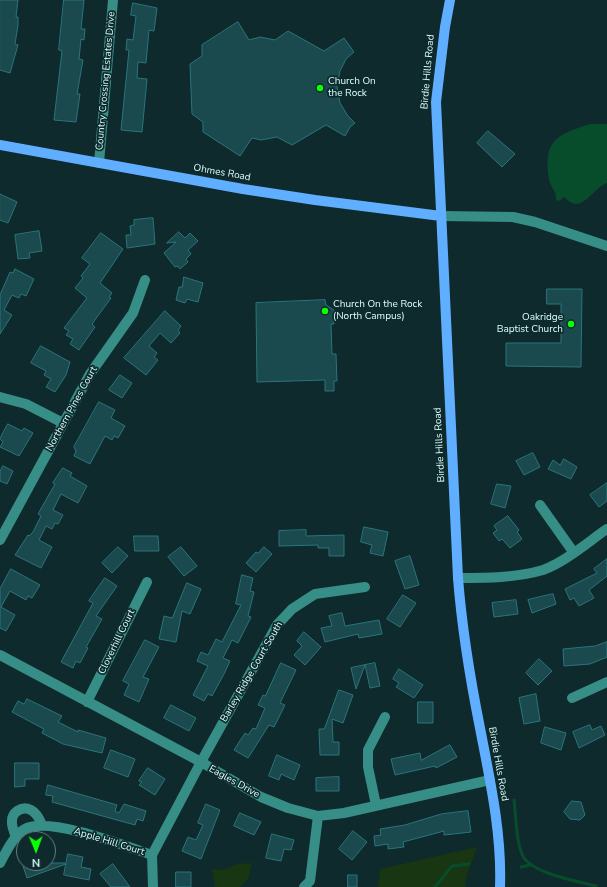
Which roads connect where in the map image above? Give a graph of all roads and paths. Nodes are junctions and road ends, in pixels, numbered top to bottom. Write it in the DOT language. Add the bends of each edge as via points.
graph roads {
  1 [pos="113,0"];
  2 [pos="450,0"];
  3 [pos="0,145"];
  4 [pos="99,163"];
  5 [pos="442,216"];
  6 [pos="607,246"];
  7 [pos="145,280"];
  8 [pos="0,397"];
  9 [pos="64,423"];
  10 [pos="540,505"];
  11 [pos="607,528"];
  12 [pos="0,540"];
  13 [pos="574,553"];
  14 [pos="458,578"];
  15 [pos="147,582"];
  16 [pos="365,588"];
  17 [pos="0,655"];
  18 [pos="607,682"];
  19 [pos="572,698"];
  20 [pos="87,702"];
  21 [pos="385,717"];
  22 [pos="201,762"];
  23 [pos="490,780"];
  24 [pos="376,805"];
  25 [pos="318,816"];
  26 [pos="42,825"];
  27 [pos="22,831"];
  28 [pos="16,838"];
  29 [pos="152,855"];
  30 [pos="0,863"];
  31 [pos="154,887"];
  32 [pos="304,887"];
  33 [pos="500,887"];
  1 -- 4 [label="street, Country Crossing Estates Drive"];
  2 -- 5 [label="main road, Birdie Hills Road" via="436,102"];
  3 -- 4 [label="main road, Ohmes Road"];
  4 -- 5 [label="main road, Ohmes Road" via="316,200"];
  5 -- 6 [label="street" via="514,217"];
  5 -- 14 [label="main road, Birdie Hills Road"];
  7 -- 9 [label="street, Northern Pines Court" via="133,313 90,374"];
  8 -- 9 [label="street" via="26,404"];
  9 -- 12 [label="street, Northern Pines Court"];
  10 -- 13 [label="street"];
  11 -- 13 [label="street"];
  13 -- 14 [label="street" via="543,570 500,578"];
  14 -- 23 [label="main road, Birdie Hills Road" via="462,632"];
  15 -- 20 [label="street, Cloverhill Court"];
  16 -- 22 [label="street, Barley Ridge Court South" via="315,594 292,609 277,625"];
  17 -- 20 [label="street, Eagles Drive"];
  18 -- 19 [label="street"];
  20 -- 22 [label="street, Eagles Drive"];
  21 -- 24 [label="street" via="368,750 368,767"];
  22 -- 25 [label="street, Eagles Drive" via="261,797"];
  22 -- 29 [label="street, Barley Ridge Court South"];
  23 -- 24 [label="street, Eagles Drive"];
  23 -- 33 [label="main road, Birdie Hills Road"];
  24 -- 25 [label="street, Eagles Drive"];
  25 -- 32 [label="street" via="310,881"];
  26 -- 27 [label="street, Apple Hill Court" via="34,825"];
  26 -- 28 [label="street" via="31,810 23,808 12,816 11,824"];
  26 -- 29 [label="street, Apple Hill Court" via="75,830"];
  28 -- 30 [label="street, Apple Hill Court"];
  29 -- 31 [label="street"];
}
